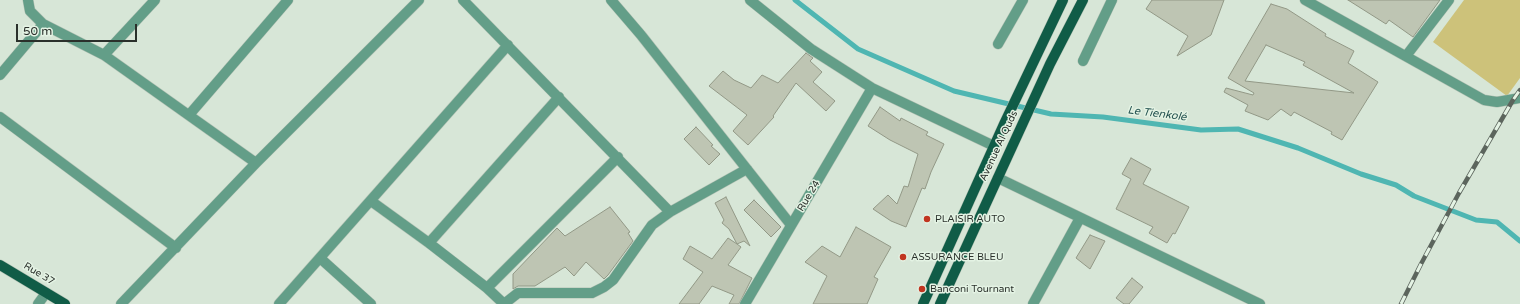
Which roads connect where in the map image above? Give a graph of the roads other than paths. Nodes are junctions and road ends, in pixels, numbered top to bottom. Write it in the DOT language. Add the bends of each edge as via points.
graph roads {
  1 [pos="28,0"];
  2 [pos="156,0"];
  3 [pos="288,0"];
  4 [pos="419,0"];
  5 [pos="462,0"];
  6 [pos="611,0"];
  7 [pos="750,0"];
  8 [pos="1063,0"];
  9 [pos="1083,0"];
  10 [pos="1112,0"];
  11 [pos="1305,0"];
  12 [pos="1448,0"];
  13 [pos="1019,1"];
  14 [pos="43,24"];
  15 [pos="998,44"];
  16 [pos="508,45"];
  17 [pos="104,55"];
  18 [pos="1406,56"];
  19 [pos="1083,61"];
  20 [pos="0,75"];
  21 [pos="872,88"];
  22 [pos="559,97"];
  23 [pos="1520,98"];
  24 [pos="189,115"];
  25 [pos="0,117"];
  26 [pos="994,146"];
  27 [pos="618,157"];
  28 [pos="256,163"];
  29 [pos="747,169"];
  30 [pos="998,178"];
  31 [pos="371,201"];
  32 [pos="670,212"];
  33 [pos="1080,218"];
  34 [pos="791,225"];
  35 [pos="429,243"];
  36 [pos="176,248"];
  37 [pos="320,258"];
  38 [pos="0,265"];
  39 [pos="487,288"];
  40 [pos="46,293"];
  41 [pos="38,304"];
  42 [pos="65,304"];
  43 [pos="121,304"];
  44 [pos="279,304"];
  45 [pos="370,304"];
  46 [pos="504,304"];
  47 [pos="745,304"];
  48 [pos="923,304"];
  49 [pos="940,304"];
  50 [pos="1033,304"];
  51 [pos="1260,304"];
  1 -- 14 [label="street" via="30,10"];
  2 -- 17 [label="street"];
  3 -- 24 [label="street"];
  4 -- 28 [label="street"];
  5 -- 16 [label="street"];
  6 -- 29 [label="street" via="641,34"];
  7 -- 21 [label="street" via="811,49"];
  8 -- 26 [label="main road, Avenue Al Quds"];
  9 -- 30 [label="main road, Avenue Al Quds" via="1050,64"];
  10 -- 19 [label="street"];
  11 -- 18 [label="street"];
  12 -- 18 [label="street"];
  13 -- 15 [label="street"];
  14 -- 17 [label="street"];
  14 -- 20 [label="street"];
  16 -- 22 [label="street"];
  16 -- 31 [label="street"];
  17 -- 24 [label="street"];
  18 -- 23 [label="street" via="1484,100 1497,102"];
  21 -- 26 [label="street"];
  21 -- 34 [label="street, Rue 24"];
  22 -- 27 [label="street"];
  22 -- 35 [label="street"];
  24 -- 28 [label="street"];
  25 -- 36 [label="street"];
  26 -- 48 [label="main road, Avenue Al Quds"];
  27 -- 32 [label="street"];
  27 -- 39 [label="street"];
  28 -- 36 [label="street"];
  29 -- 32 [label="street"];
  29 -- 34 [label="street"];
  30 -- 33 [label="street"];
  30 -- 49 [label="main road, Avenue Al Quds"];
  31 -- 35 [label="street"];
  31 -- 37 [label="street"];
  32 -- 46 [label="street" via="652,225 613,280 604,287 592,292 518,293"];
  33 -- 50 [label="street"];
  33 -- 51 [label="street"];
  34 -- 47 [label="street, Rue 24"];
  35 -- 39 [label="street"];
  36 -- 43 [label="street"];
  37 -- 44 [label="street"];
  37 -- 45 [label="street"];
  38 -- 40 [label="main road, Rue 37"];
  39 -- 46 [label="street"];
  40 -- 41 [label="street"];
  40 -- 42 [label="main road, Rue 37"];
}
